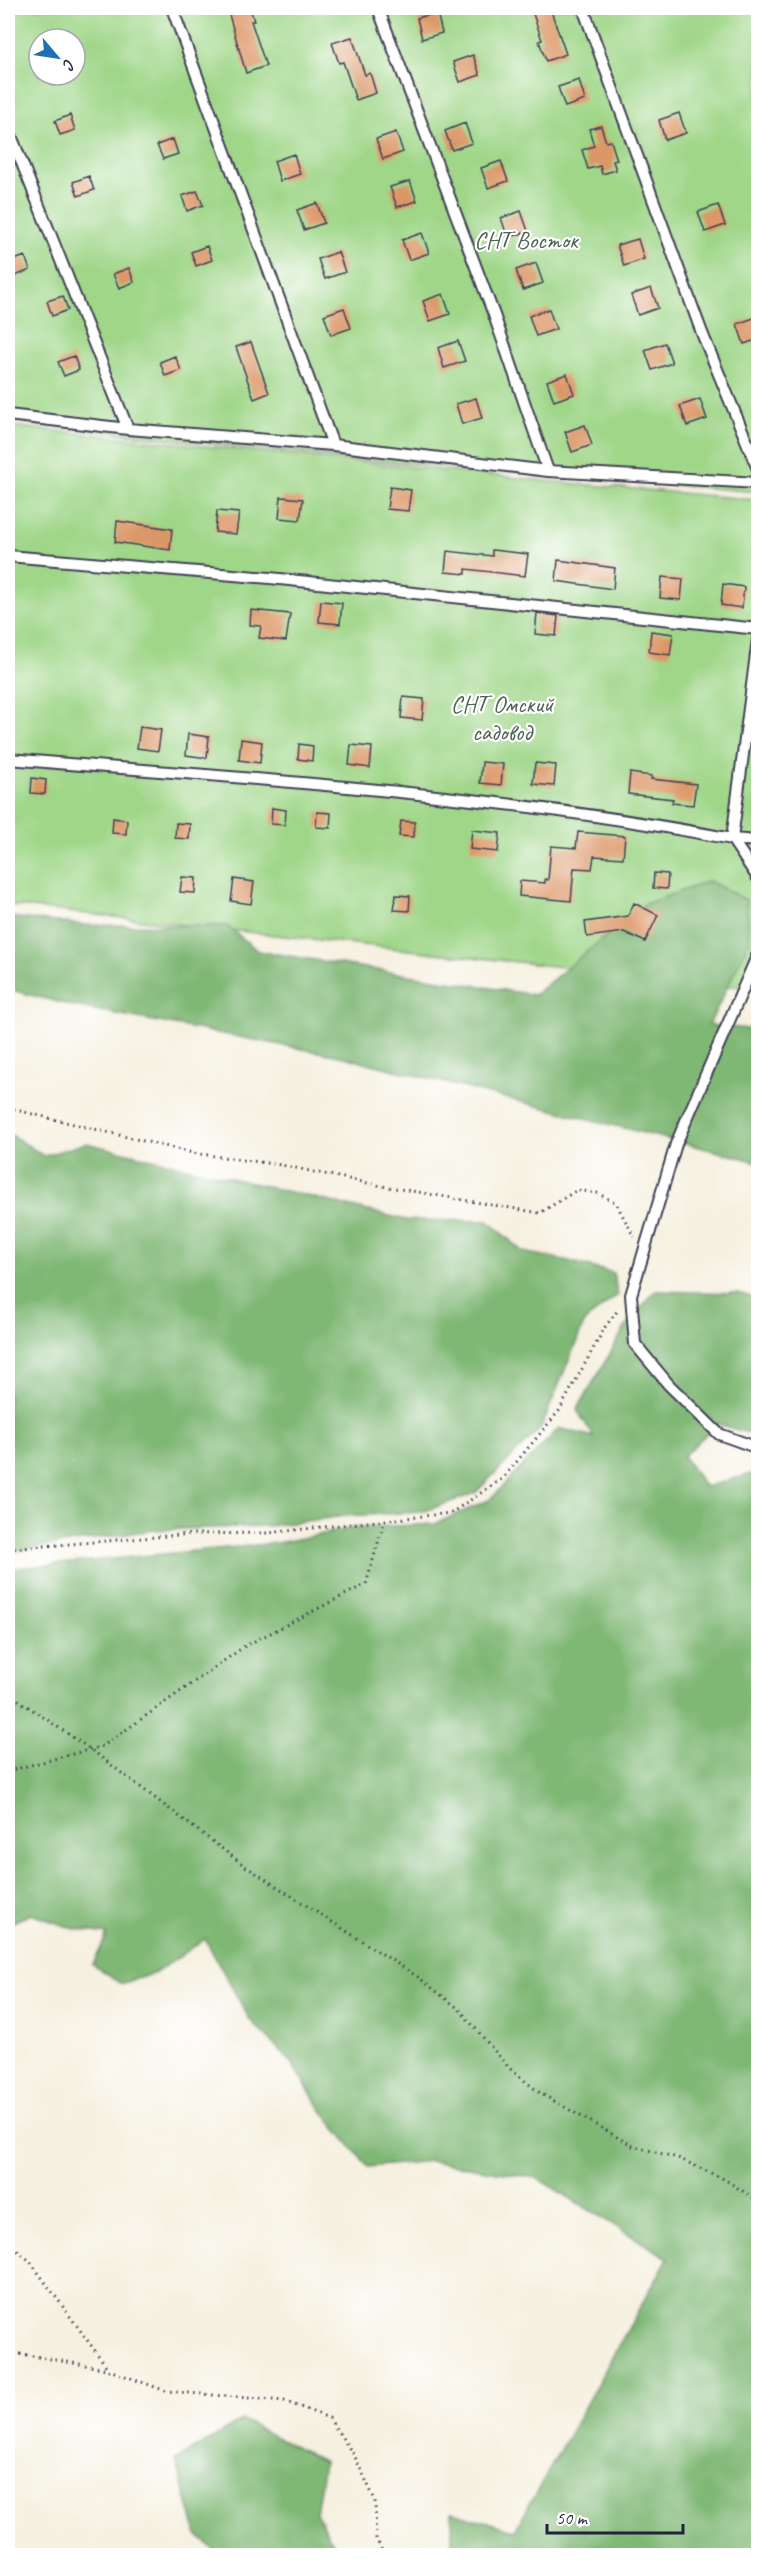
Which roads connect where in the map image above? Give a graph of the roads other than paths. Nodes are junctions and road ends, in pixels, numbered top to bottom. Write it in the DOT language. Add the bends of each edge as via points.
graph roads {
  1 [pos="172,8"];
  2 [pos="378,8"];
  3 [pos="583,8"];
  4 [pos="8,128"];
  5 [pos="8,415"];
  6 [pos="128,429"];
  7 [pos="333,445"];
  8 [pos="759,469"];
  9 [pos="548,471"];
  10 [pos="759,483"];
  11 [pos="8,556"];
  12 [pos="759,629"];
  13 [pos="759,639"];
  14 [pos="8,759"];
  15 [pos="732,839"];
  16 [pos="759,841"];
  17 [pos="759,878"];
  18 [pos="759,954"];
  19 [pos="759,1448"];
  1 -- 7 [label="lane"];
  2 -- 9 [label="lane" via="494,315"];
  3 -- 8 [label="lane" via="702,333"];
  4 -- 6 [label="lane"];
  5 -- 6 [label="lane"];
  6 -- 7 [label="lane"];
  7 -- 9 [label="lane"];
  9 -- 10 [label="lane"];
  11 -- 12 [label="lane" via="270,578"];
  13 -- 15 [label="lane"];
  14 -- 15 [label="lane" via="489,801"];
  15 -- 16 [label="lane"];
  15 -- 17 [label="lane"];
  18 -- 19 [label="lane" via="676,1144 631,1295 635,1344 669,1385 719,1434"];
}
